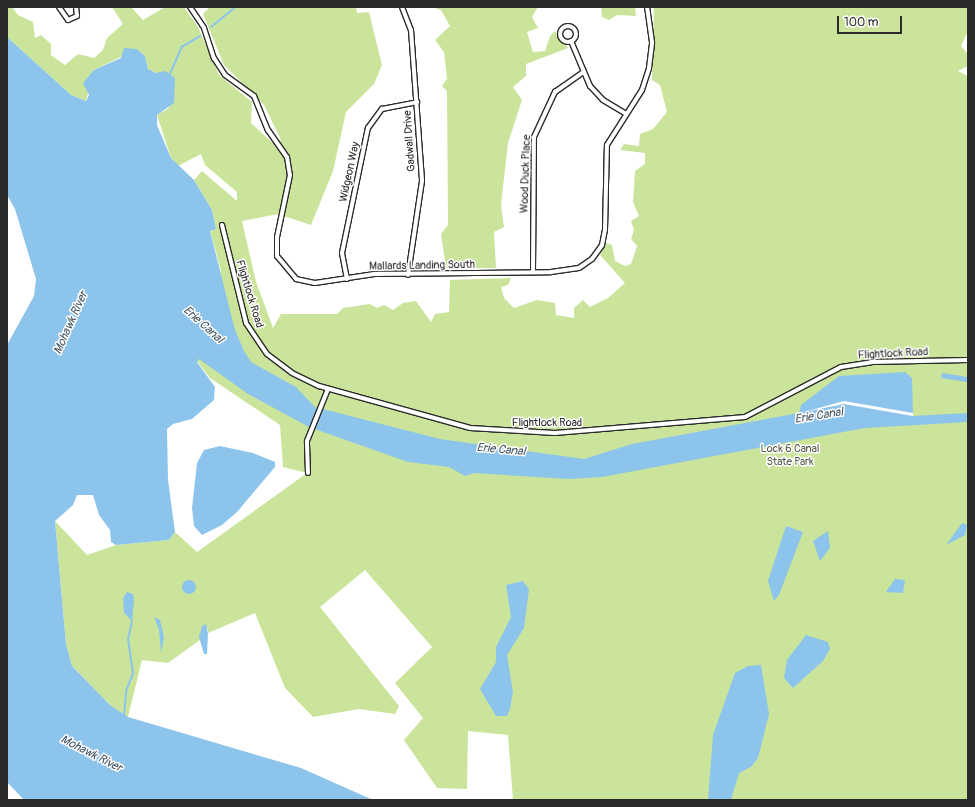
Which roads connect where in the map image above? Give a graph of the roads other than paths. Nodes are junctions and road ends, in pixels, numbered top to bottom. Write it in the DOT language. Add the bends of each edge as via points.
graph roads {
  1 [pos="59,7"];
  2 [pos="76,7"];
  3 [pos="190,7"];
  4 [pos="402,7"];
  5 [pos="647,7"];
  6 [pos="571,41"];
  7 [pos="584,72"];
  8 [pos="417,102"];
  9 [pos="626,114"];
  10 [pos="222,225"];
  11 [pos="534,272"];
  12 [pos="408,275"];
  13 [pos="347,279"];
  14 [pos="968,360"];
  15 [pos="328,389"];
  16 [pos="308,473"];
  1 -- 2 [label="street" via="68,20 77,16"];
  3 -- 13 [label="street, Mallards Landing South" via="204,28 214,58 225,75 254,96 268,130 288,157 290,175 277,237 277,256 296,279 315,283"];
  4 -- 8 [label="street, Gadwall Drive" via="411,30"];
  5 -- 9 [label="street, Mallards Landing South" via="652,42 649,68 642,90"];
  6 -- 7 [label="street"];
  7 -- 9 [label="street" via="603,100"];
  7 -- 11 [label="street, Wood Duck Place" via="555,92 534,137"];
  8 -- 12 [label="street, Gadwall Drive" via="422,181"];
  8 -- 13 [label="street, Widgeon Way" via="382,109 368,128 342,252"];
  9 -- 11 [label="street, Mallards Landing South" via="606,151 605,230 599,251 579,268"];
  10 -- 15 [label="street, Flightlock Road" via="238,295 252,335 267,354 292,373"];
  11 -- 12 [label="street, Mallards Landing South"];
  12 -- 13 [label="street, Mallards Landing South" via="374,274"];
  14 -- 15 [label="street, Flightlock Road" via="872,362 842,367 745,417 555,433 470,428"];
  15 -- 16 [label="street" via="306,451"];
}
